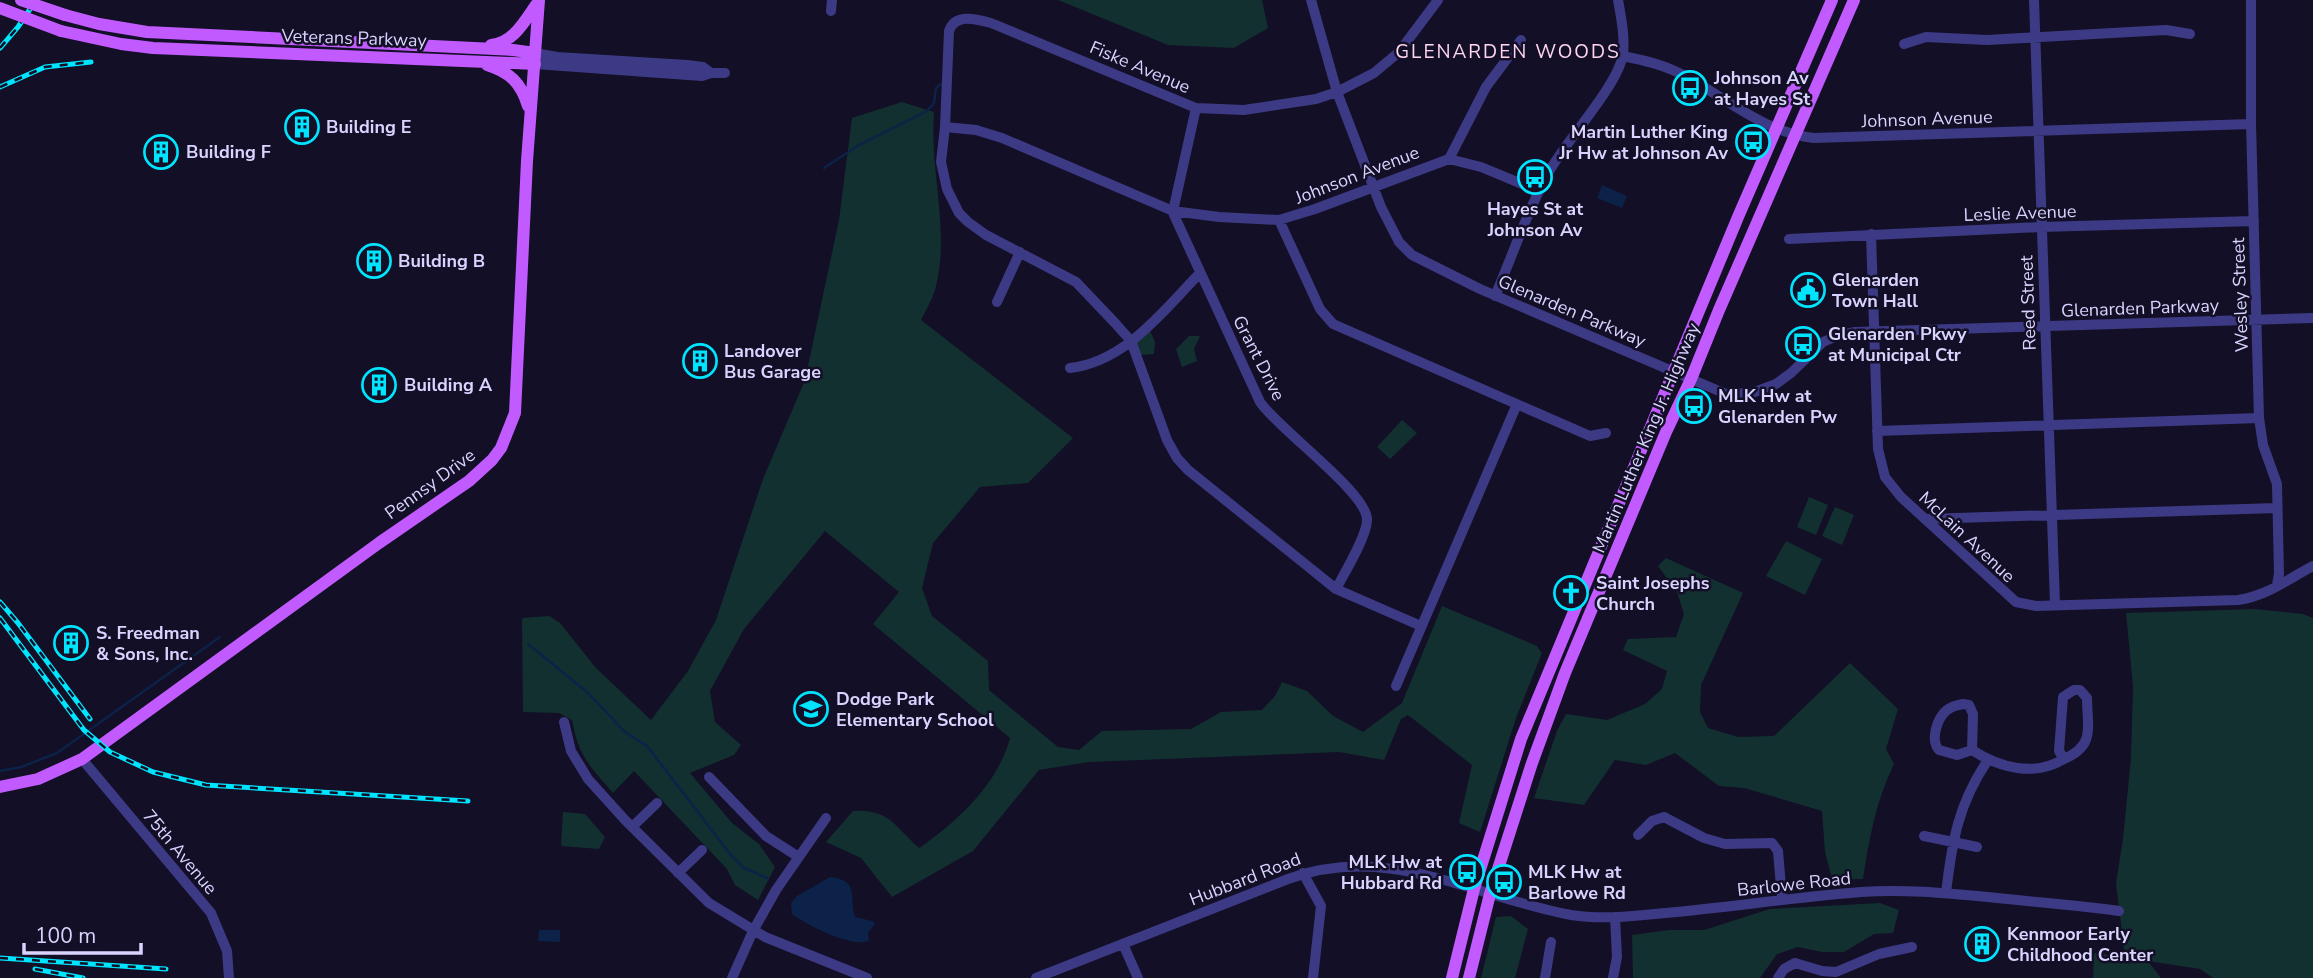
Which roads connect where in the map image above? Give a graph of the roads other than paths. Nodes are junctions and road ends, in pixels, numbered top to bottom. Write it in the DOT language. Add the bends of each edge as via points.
graph roads {
  1 [pos="21,0"];
  2 [pos="1311,0"];
  3 [pos="1438,0"];
  4 [pos="1618,0"];
  5 [pos="1832,0"];
  6 [pos="1854,0"];
  7 [pos="2034,0"];
  8 [pos="2251,0"];
  9 [pos="538,1"];
  10 [pos="0,8"];
  11 [pos="2190,34"];
  12 [pos="2036,37"];
  13 [pos="1521,40"];
  14 [pos="1904,44"];
  15 [pos="474,48"];
  16 [pos="1623,56"];
  17 [pos="453,59"];
  18 [pos="535,59"];
  19 [pos="725,73"];
  20 [pos="1337,92"];
  21 [pos="1196,108"];
  22 [pos="530,113"];
  23 [pos="2251,124"];
  24 [pos="945,127"];
  25 [pos="1776,130"];
  26 [pos="2037,131"];
  27 [pos="1796,133"];
  28 [pos="1449,159"];
  29 [pos="1373,187"];
  30 [pos="1539,191"];
  31 [pos="1173,211"];
  32 [pos="1279,220"];
  33 [pos="2254,221"];
  34 [pos="2041,227"];
  35 [pos="1871,234"];
  36 [pos="1788,239"];
  37 [pos="1020,252"];
  38 [pos="1200,274"];
  39 [pos="1495,296"];
  40 [pos="997,302"];
  41 [pos="2313,318"];
  42 [pos="2256,319"];
  43 [pos="2045,328"];
  44 [pos="1872,332"];
  45 [pos="1131,341"];
  46 [pos="1070,368"];
  47 [pos="1674,370"];
  48 [pos="1691,379"];
  49 [pos="1517,404"];
  50 [pos="2259,418"];
  51 [pos="2048,425"];
  52 [pos="1877,431"];
  53 [pos="1606,433"];
  54 [pos="2277,508"];
  55 [pos="2051,515"];
  56 [pos="1925,519"];
  57 [pos="2313,566"];
  58 [pos="2277,585"];
  59 [pos="1336,589"];
  60 [pos="2054,604"];
  61 [pos="1421,626"];
  62 [pos="1563,637"];
  63 [pos="1580,639"];
  64 [pos="1396,686"];
  65 [pos="564,722"];
  66 [pos="1972,750"];
  67 [pos="82,759"];
  68 [pos="2064,759"];
  69 [pos="1988,760"];
  70 [pos="709,777"];
  71 [pos="0,787"];
  72 [pos="657,803"];
  73 [pos="825,818"];
  74 [pos="632,827"];
  75 [pos="1638,835"];
  76 [pos="1924,836"];
  77 [pos="1952,841"];
  78 [pos="1977,847"];
  79 [pos="702,850"];
  80 [pos="797,856"];
  81 [pos="678,873"];
  82 [pos="1303,873"];
  83 [pos="1474,889"];
  84 [pos="1946,893"];
  85 [pos="1490,894"];
  86 [pos="1782,899"];
  87 [pos="2119,911"];
  88 [pos="1615,917"];
  89 [pos="753,931"];
  90 [pos="1551,942"];
  91 [pos="1123,944"];
  92 [pos="1912,947"];
  93 [pos="1042,977"];
  94 [pos="229,978"];
  95 [pos="732,978"];
  96 [pos="867,978"];
  97 [pos="1138,978"];
  98 [pos="1313,978"];
  99 [pos="1452,978"];
  100 [pos="1469,978"];
  101 [pos="1545,978"];
  102 [pos="1613,978"];
  103 [pos="1778,978"];
  1 -- 15 [label="main road, Veterans Parkway, bridge" via="99,24 147,32"];
  2 -- 20 [label="street, Glenarden Parkway"];
  3 -- 20 [label="street, Fiske Avenue" via="1386,65"];
  4 -- 16 [label="street"];
  5 -- 25 [label="main road, Martin Luther King Jr. Highway"];
  6 -- 27 [label="main road, Martin Luther King Jr. Highway"];
  7 -- 12 [label="street, Reed Street"];
  8 -- 23 [label="street, Wesley Street"];
  9 -- 15 [label="main road" via="516,33 498,44"];
  9 -- 18 [label="main road, Pennsy Drive"];
  10 -- 17 [label="main road, Veterans Parkway, bridge" via="61,30 153,48"];
  11 -- 12 [label="street" via="2166,30"];
  12 -- 14 [label="street" via="1926,37"];
  12 -- 26 [label="street, Reed Street"];
  13 -- 28 [label="street" via="1486,87"];
  15 -- 18 [label="main road, Veterans Parkway"];
  16 -- 25 [label="street, Johnson Avenue" via="1678,73"];
  16 -- 30 [label="street" via="1607,89 1558,156"];
  17 -- 18 [label="main road, Veterans Parkway"];
  17 -- 22 [label="main road" via="490,65 510,75 521,86"];
  18 -- 19 [label="street, Veterans Parkway" via="687,65"];
  18 -- 22 [label="main road, Pennsy Drive"];
  20 -- 21 [label="street, Fiske Avenue" via="1257,109"];
  20 -- 29 [label="street, Glenarden Parkway"];
  21 -- 24 [label="street, Fiske Avenue" via="991,23 964,18 949,28"];
  21 -- 31 [label="street"];
  22 -- 67 [label="main road, Pennsy Drive" via="515,413 501,449 469,481"];
  23 -- 26 [label="street, Johnson Avenue"];
  23 -- 33 [label="street, Wesley Street"];
  24 -- 31 [label="street, Johnson Avenue" via="1002,138"];
  24 -- 37 [label="street" via="941,168 956,207 976,229"];
  25 -- 27 [label="street, Johnson Avenue"];
  25 -- 47 [label="main road, Martin Luther King Jr. Highway"];
  26 -- 27 [label="street, Johnson Avenue" via="1824,138"];
  26 -- 34 [label="street, Reed Street"];
  27 -- 48 [label="main road, Martin Luther King Jr. Highway"];
  28 -- 29 [label="street, Johnson Avenue"];
  28 -- 30 [label="street" via="1482,167"];
  29 -- 32 [label="street, Johnson Avenue"];
  29 -- 39 [label="street, Glenarden Parkway" via="1405,250"];
  30 -- 39 [label="street"];
  31 -- 32 [label="street, Johnson Avenue"];
  31 -- 38 [label="street, Grant Drive"];
  32 -- 49 [label="street" via="1320,309 1333,324"];
  33 -- 34 [label="street, Leslie Avenue"];
  33 -- 42 [label="street, Wesley Street"];
  34 -- 35 [label="street, Leslie Avenue"];
  34 -- 43 [label="street, Reed Street"];
  35 -- 36 [label="street, Leslie Avenue"];
  35 -- 44 [label="street, McLain Avenue"];
  37 -- 40 [label="street"];
  37 -- 45 [label="street" via="1076,282"];
  38 -- 45 [label="street"];
  38 -- 59 [label="street, Grant Drive" via="1265,408 1365,511 1366,525"];
  39 -- 47 [label="street, Glenarden Parkway"];
  41 -- 42 [label="street, Glenarden Parkway"];
  42 -- 43 [label="street, Glenarden Parkway"];
  42 -- 50 [label="street, Wesley Street"];
  43 -- 44 [label="street, Glenarden Parkway"];
  43 -- 51 [label="street, Reed Street"];
  44 -- 48 [label="street, Glenarden Parkway" via="1829,339 1783,380 1752,393 1726,394"];
  44 -- 52 [label="street, McLain Avenue"];
  45 -- 46 [label="street" via="1104,359"];
  45 -- 59 [label="street" via="1167,440 1182,464"];
  47 -- 48 [label="street, Glenarden Parkway"];
  47 -- 62 [label="main road, Martin Luther King Jr. Highway"];
  48 -- 63 [label="main road, Martin Luther King Jr. Highway"];
  49 -- 53 [label="street" via="1590,436"];
  49 -- 61 [label="street"];
  50 -- 51 [label="street"];
  50 -- 54 [label="street, Wesley Street" via="2276,479"];
  51 -- 52 [label="street"];
  51 -- 55 [label="street, Reed Street"];
  52 -- 56 [label="street, McLain Avenue" via="1885,477"];
  54 -- 55 [label="street"];
  54 -- 58 [label="street, Wesley Street"];
  55 -- 56 [label="street"];
  55 -- 60 [label="street, Reed Street"];
  56 -- 60 [label="street, McLain Avenue" via="2016,602"];
  57 -- 58 [label="street, McLain Avenue"];
  58 -- 60 [label="street, McLain Avenue" via="2261,595 2238,600"];
  59 -- 61 [label="street"];
  61 -- 64 [label="street"];
  62 -- 63 [label="main road"];
  62 -- 83 [label="main road, Martin Luther King Jr. Highway" via="1521,739"];
  63 -- 85 [label="main road, Martin Luther King Jr. Highway" via="1532,763"];
  65 -- 74 [label="street" via="578,765"];
  66 -- 66 [label="street" via="1972,710 1969,705 1950,707 1942,714 1934,737 1936,747 1957,755"];
  66 -- 69 [label="street"];
  67 -- 71 [label="main road, Pennsy Drive" via="38,779"];
  67 -- 94 [label="street, 75th Avenue" via="211,913 227,951"];
  68 -- 68 [label="street" via="2059,751 2063,696 2080,690 2087,698 2087,741 2083,749"];
  68 -- 69 [label="street" via="2038,769"];
  69 -- 77 [label="street" via="1968,794"];
  70 -- 80 [label="street" via="766,836"];
  72 -- 74 [label="street"];
  73 -- 80 [label="street"];
  74 -- 81 [label="street"];
  75 -- 86 [label="street" via="1652,821 1664,817 1725,844 1772,843 1778,851"];
  76 -- 77 [label="street"];
  77 -- 78 [label="street"];
  77 -- 84 [label="street"];
  79 -- 81 [label="street"];
  80 -- 89 [label="street"];
  81 -- 89 [label="street" via="709,903"];
  82 -- 83 [label="street, Hubbard Road" via="1373,865"];
  82 -- 91 [label="street, Hubbard Road"];
  82 -- 98 [label="street" via="1321,906"];
  83 -- 85 [label="street, Barlowe Road"];
  83 -- 99 [label="main road, Martin Luther King Jr. Highway"];
  84 -- 86 [label="street, Barlowe Road" via="1882,891"];
  84 -- 87 [label="street, Barlowe Road"];
  85 -- 88 [label="street, Barlowe Road" via="1569,914"];
  85 -- 100 [label="main road, Martin Luther King Jr. Highway"];
  86 -- 88 [label="street, Barlowe Road"];
  88 -- 102 [label="street"];
  89 -- 95 [label="street"];
  89 -- 96 [label="street"];
  90 -- 101 [label="street"];
  91 -- 93 [label="street, Hubbard Road"];
  91 -- 97 [label="street"];
  92 -- 103 [label="street" via="1885,952 1836,972 1795,963"];
}
